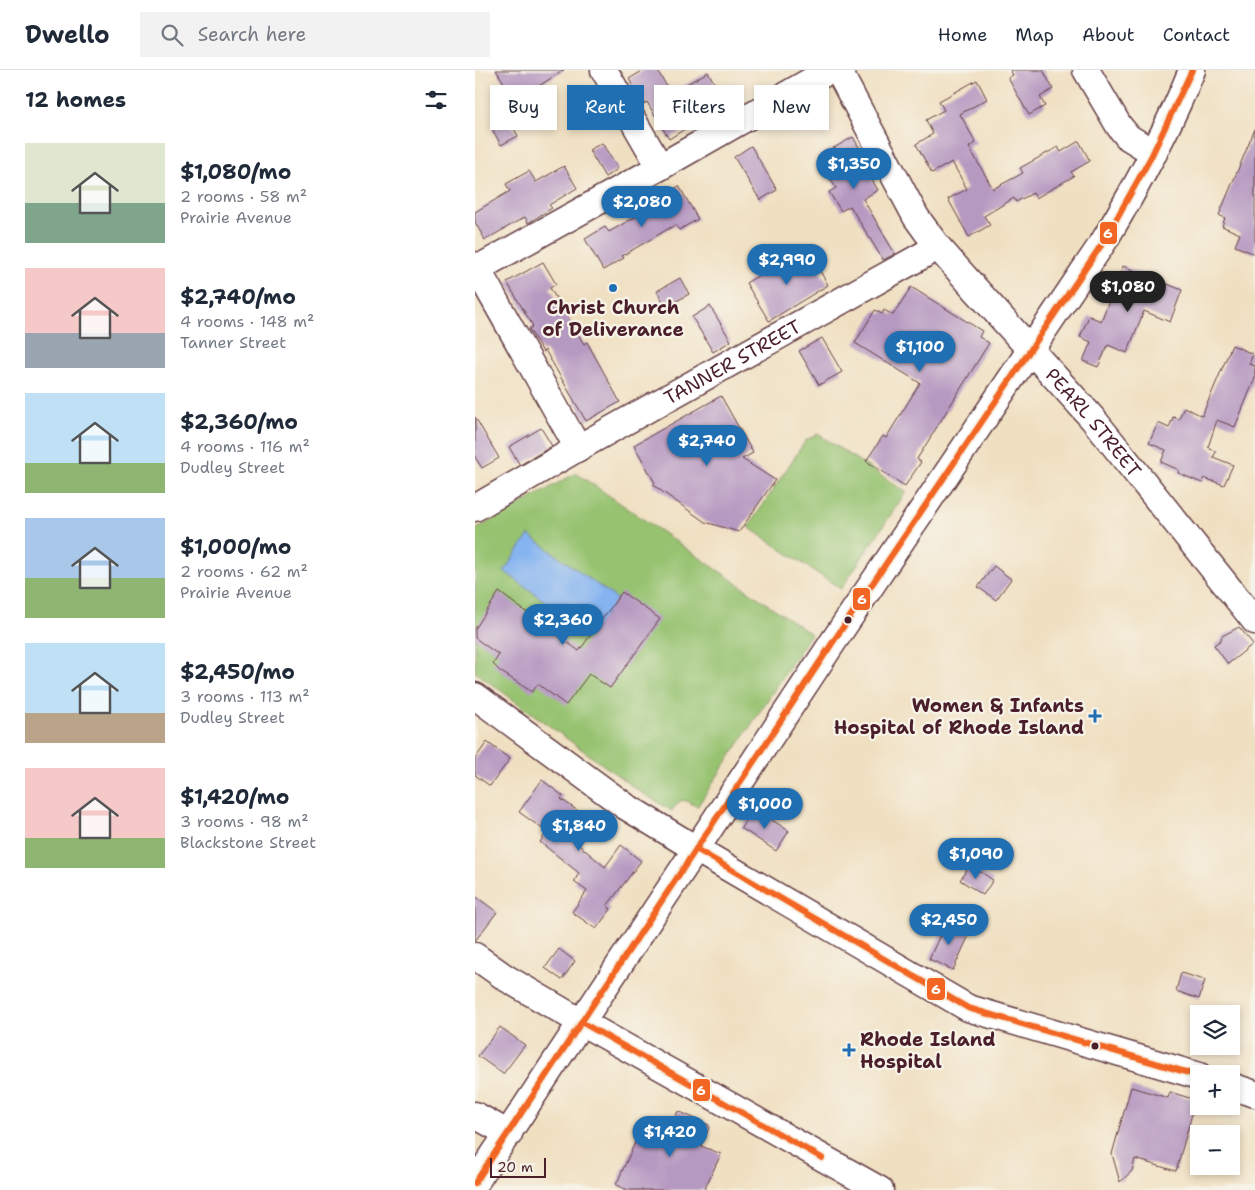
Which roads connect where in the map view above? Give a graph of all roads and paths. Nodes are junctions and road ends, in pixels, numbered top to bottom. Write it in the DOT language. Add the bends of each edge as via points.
graph roads {
  1 [pos="604,70"];
  2 [pos="831,70"];
  3 [pos="838,70"];
  4 [pos="1086,70"];
  5 [pos="1192,70"];
  6 [pos="1154,153"];
  7 [pos="660,167"];
  8 [pos="937,246"];
  9 [pos="476,268"];
  10 [pos="1030,350"];
  11 [pos="578,448"];
  12 [pos="475,508"];
  13 [pos="1255,621"];
  14 [pos="475,696"];
  15 [pos="696,849"];
  16 [pos="475,956"];
  17 [pos="581,1022"];
  18 [pos="1190,1073"];
  19 [pos="1240,1089"];
  20 [pos="1255,1094"];
  21 [pos="475,1116"];
  22 [pos="509,1134"];
  23 [pos="475,1183"];
  24 [pos="880,1190"];
  1 -- 7 [label="street"];
  2 -- 7 [label="street"];
  3 -- 8 [label="street, PEARL STREET" via="916,217"];
  4 -- 6 [label="street" via="1128,137"];
  5 -- 6 [label="street"];
  6 -- 10 [label="street" via="1104,241"];
  7 -- 9 [label="street"];
  8 -- 10 [label="street, PEARL STREET"];
  8 -- 11 [label="street, TANNER STREET"];
  9 -- 11 [label="street"];
  10 -- 13 [label="street, PEARL STREET" via="1093,419"];
  10 -- 15 [label="street"];
  11 -- 12 [label="street, TANNER STREET"];
  14 -- 15 [label="street" via="625,806"];
  15 -- 17 [label="street"];
  15 -- 18 [label="street" via="968,1008"];
  16 -- 17 [label="street"];
  17 -- 22 [label="street"];
  17 -- 24 [label="street"];
  19 -- 20 [label="street"];
  21 -- 22 [label="street"];
  22 -- 23 [label="street"];
}
